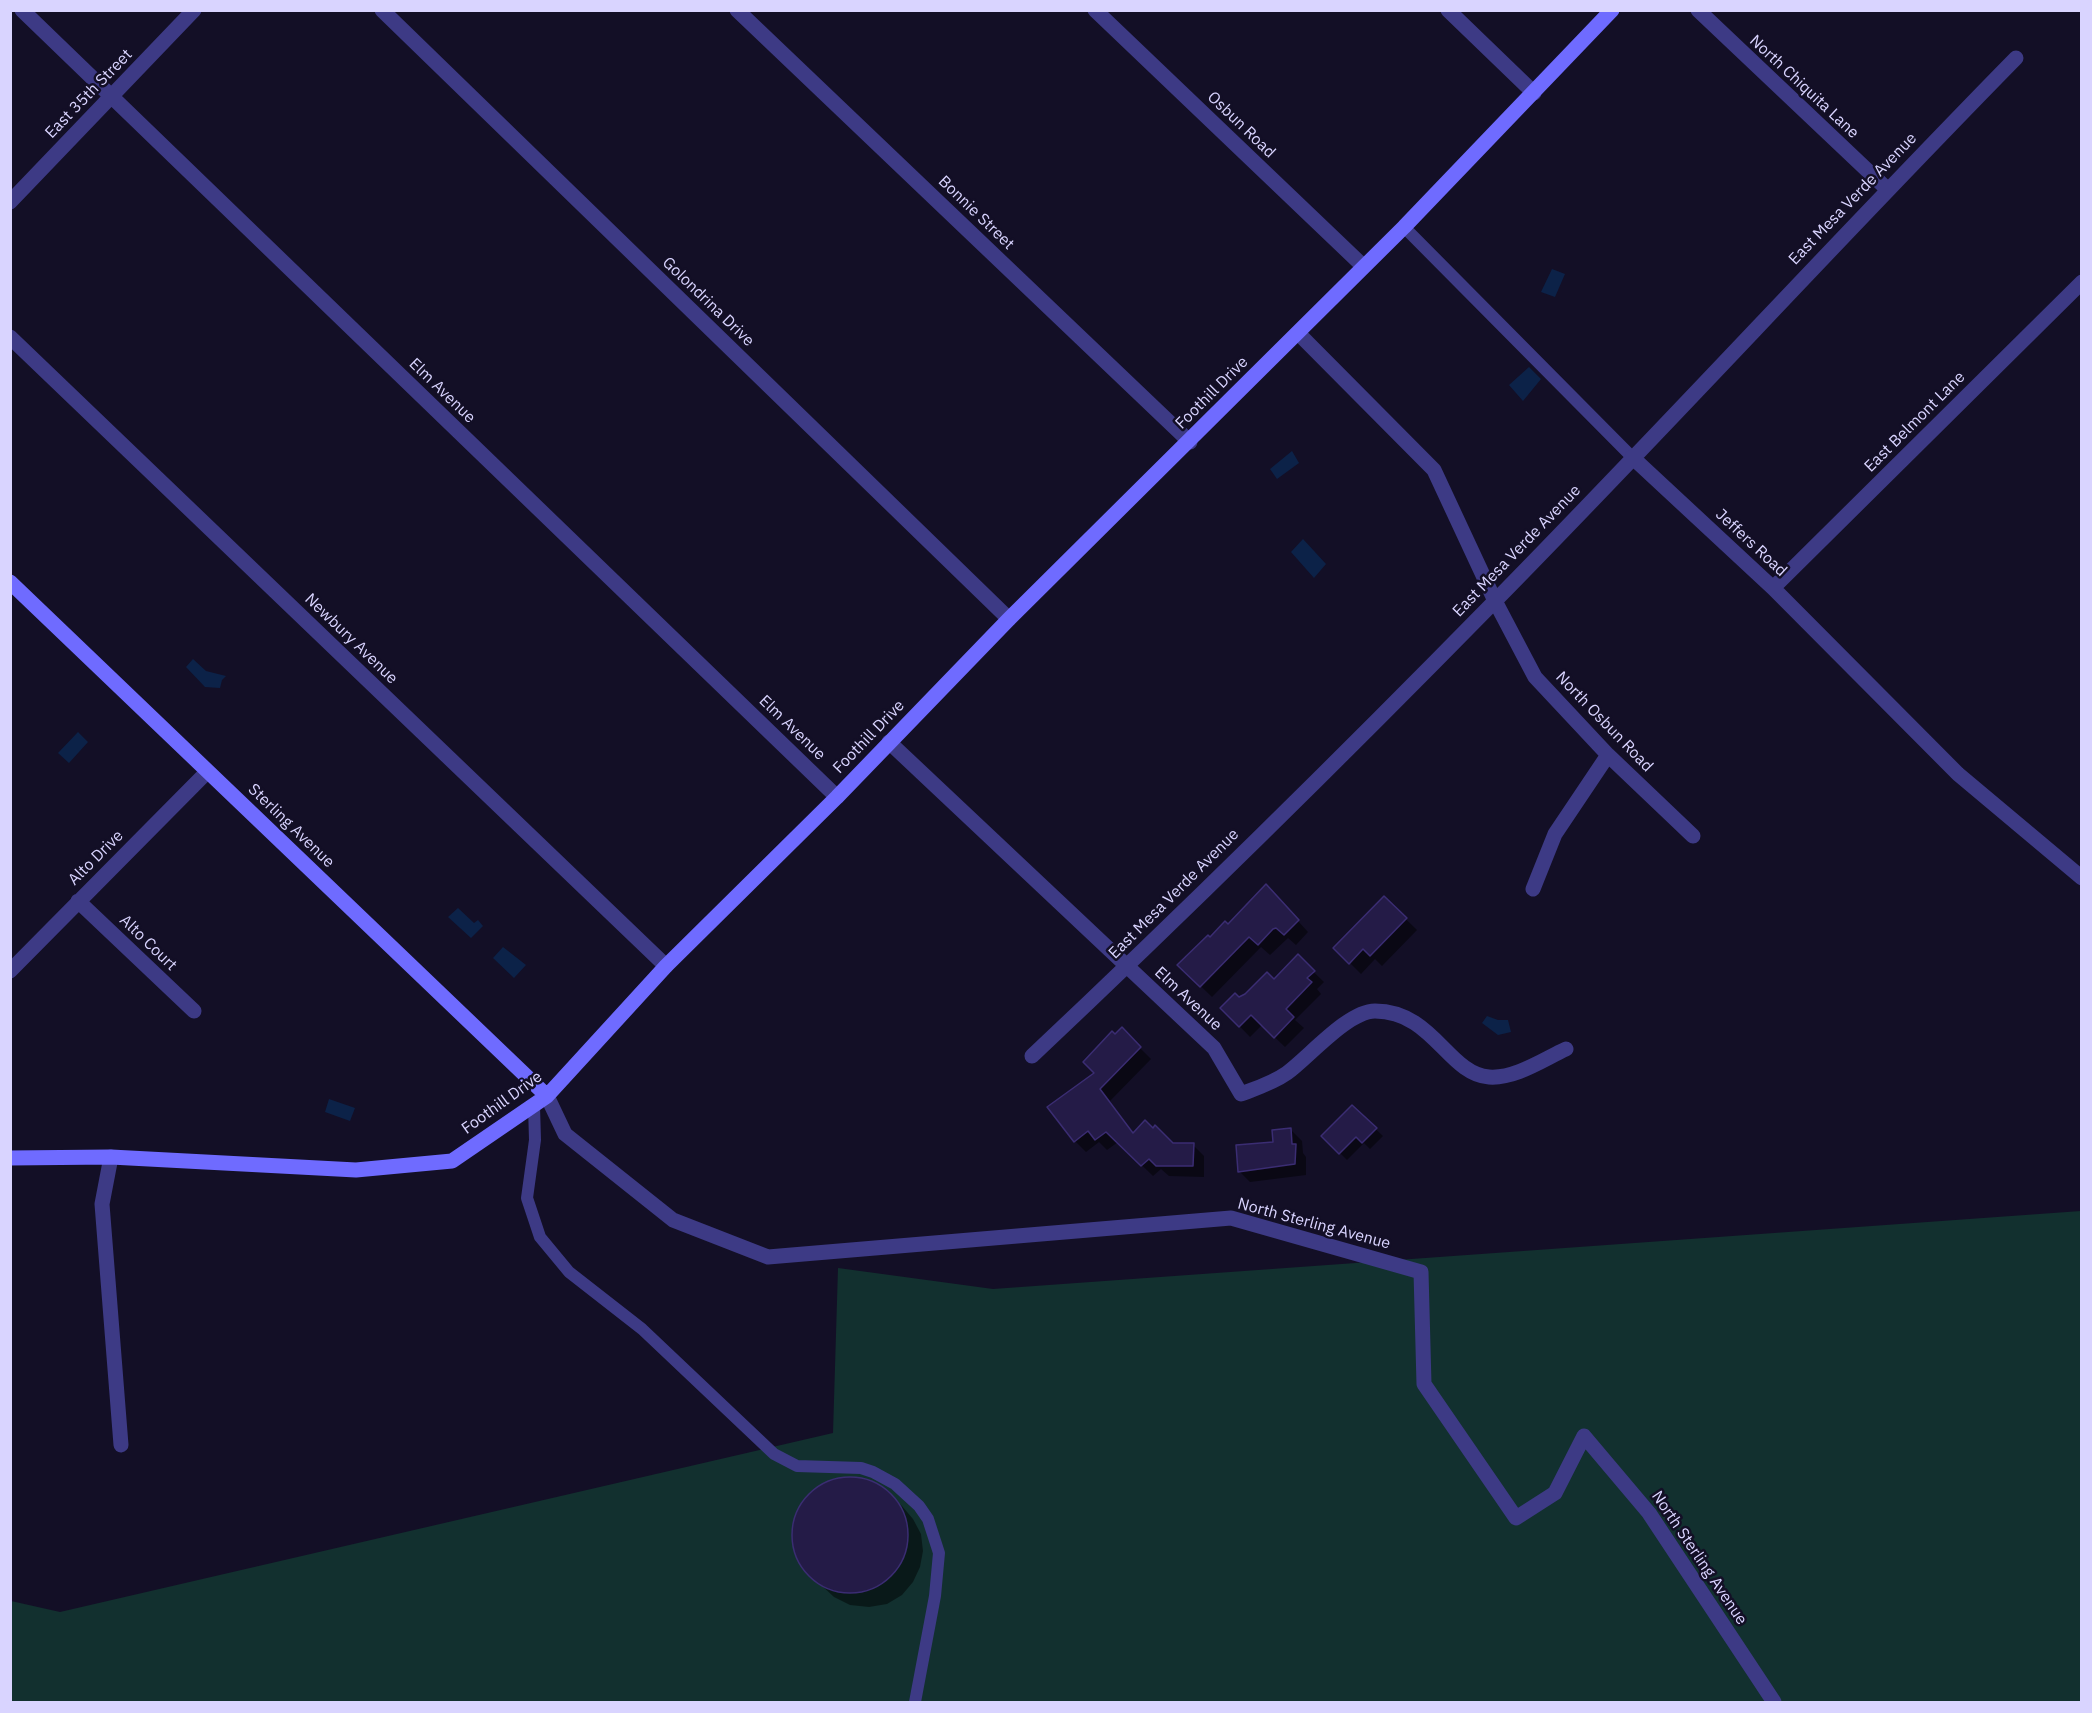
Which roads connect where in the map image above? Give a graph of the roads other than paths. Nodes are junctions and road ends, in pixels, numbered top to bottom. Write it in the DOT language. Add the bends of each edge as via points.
graph roads {
  1 [pos="22,10"];
  2 [pos="194,10"];
  3 [pos="382,10"];
  4 [pos="737,10"];
  5 [pos="1095,10"];
  6 [pos="1448,10"];
  7 [pos="1612,10"];
  8 [pos="1698,10"];
  9 [pos="2016,58"];
  10 [pos="1534,93"];
  11 [pos="111,97"];
  12 [pos="1887,189"];
  13 [pos="10,202"];
  14 [pos="1404,227"];
  15 [pos="1363,266"];
  16 [pos="2082,282"];
  17 [pos="1298,333"];
  18 [pos="10,337"];
  19 [pos="1190,442"];
  20 [pos="1632,457"];
  21 [pos="10,582"];
  22 [pos="1773,588"];
  23 [pos="1495,601"];
  24 [pos="1009,618"];
  25 [pos="889,742"];
  26 [pos="1608,755"];
  27 [pos="207,771"];
  28 [pos="837,797"];
  29 [pos="1693,837"];
  30 [pos="2082,878"];
  31 [pos="1533,889"];
  32 [pos="78,901"];
  33 [pos="666,966"];
  34 [pos="1127,967"];
  35 [pos="10,970"];
  36 [pos="194,1011"];
  37 [pos="1566,1049"];
  38 [pos="1032,1056"];
  39 [pos="547,1096"];
  40 [pos="534,1106"];
  41 [pos="111,1157"];
  42 [pos="10,1158"];
  43 [pos="122,1445"];
  44 [pos="915,1702"];
  45 [pos="1774,1702"];
  1 -- 11 [label="street, Elm Avenue"];
  2 -- 11 [label="street, East 35th Street"];
  3 -- 24 [label="street, Golondrina Drive"];
  4 -- 19 [label="street, Bonnie Street"];
  5 -- 15 [label="street, Osbun Road"];
  6 -- 10 [label="street"];
  7 -- 10 [label="street, Foothill Drive"];
  8 -- 12 [label="street, North Chiquita Lane"];
  9 -- 12 [label="street, East Mesa Verde Avenue"];
  10 -- 14 [label="street, Foothill Drive"];
  11 -- 13 [label="street, East 35th Street"];
  11 -- 28 [label="street, Elm Avenue"];
  12 -- 20 [label="street, East Mesa Verde Avenue"];
  14 -- 15 [label="street, Foothill Drive"];
  14 -- 20 [label="lane, Jeffers Road"];
  15 -- 17 [label="street, Foothill Drive"];
  16 -- 22 [label="street, East Belmont Lane"];
  17 -- 19 [label="street, Foothill Drive"];
  17 -- 23 [label="street, North Osbun Road" via="1434,470"];
  18 -- 33 [label="street, Newbury Avenue"];
  19 -- 24 [label="street, Foothill Drive"];
  20 -- 22 [label="street, Jeffers Road"];
  20 -- 23 [label="street, East Mesa Verde Avenue"];
  21 -- 27 [label="street, Sterling Avenue"];
  22 -- 30 [label="street, Jeffers Road" via="1958,774"];
  23 -- 26 [label="street, North Osbun Road" via="1535,677"];
  23 -- 34 [label="street, East Mesa Verde Avenue"];
  24 -- 25 [label="street, Foothill Drive"];
  25 -- 28 [label="street, Foothill Drive"];
  25 -- 34 [label="street, Elm Avenue"];
  26 -- 29 [label="street, North Osbun Road"];
  26 -- 31 [label="street" via="1556,834"];
  27 -- 32 [label="street, Alto Drive"];
  27 -- 39 [label="street, Sterling Avenue"];
  28 -- 33 [label="street, Foothill Drive"];
  32 -- 35 [label="street, Alto Drive"];
  32 -- 36 [label="street, Alto Court"];
  33 -- 39 [label="street, Foothill Drive"];
  34 -- 37 [label="street, Elm Avenue" via="1214,1048 1241,1094 1286,1074 1339,1027 1372,1011 1395,1013 1427,1030 1466,1071 1490,1077 1511,1074"];
  34 -- 38 [label="street, East Mesa Verde Avenue"];
  39 -- 40 [label="street, Foothill Drive"];
  39 -- 45 [label="street, North Sterling Avenue" via="565,1134 673,1220 768,1257 1231,1218 1421,1272 1424,1384 1516,1518 1555,1493 1584,1436 1649,1513"];
  40 -- 41 [label="street, Foothill Drive" via="452,1161 356,1170"];
  40 -- 44 [label="lane" via="535,1140 527,1198 540,1237 569,1272 642,1329 774,1454 797,1466 861,1468 873,1472 895,1484 928,1519 939,1553"];
  41 -- 42 [label="street, Foothill Drive"];
  41 -- 43 [label="street" via="102,1204"];
}
